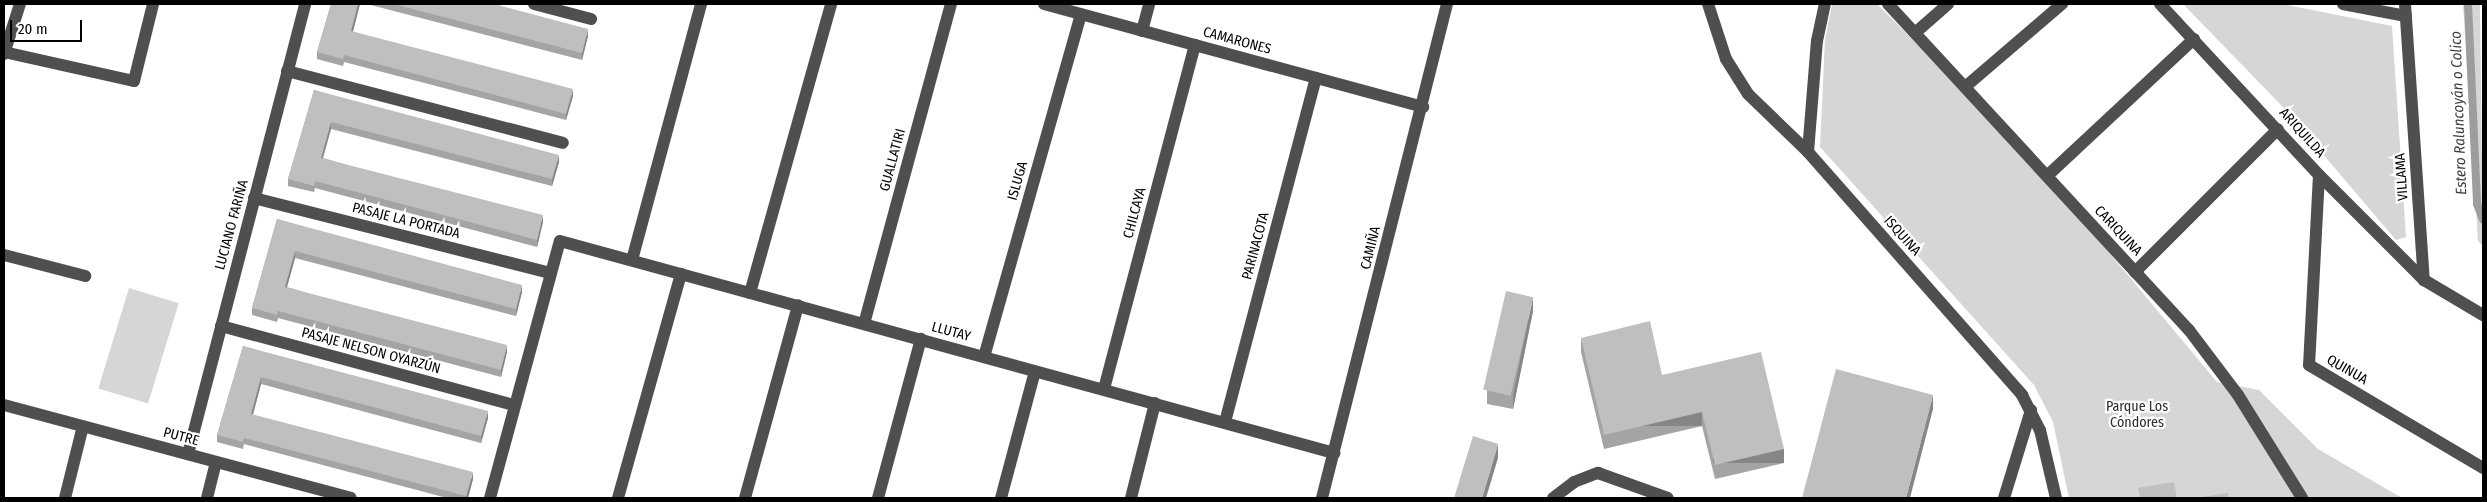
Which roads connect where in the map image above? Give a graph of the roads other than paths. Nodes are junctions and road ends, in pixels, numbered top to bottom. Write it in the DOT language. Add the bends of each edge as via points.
graph roads {
  1 [pos="20,4"];
  2 [pos="153,4"];
  3 [pos="305,4"];
  4 [pos="534,4"];
  5 [pos="701,4"];
  6 [pos="831,4"];
  7 [pos="951,4"];
  8 [pos="1044,4"];
  9 [pos="1149,4"];
  10 [pos="1447,4"];
  11 [pos="1708,4"];
  12 [pos="1825,4"];
  13 [pos="1888,4"];
  14 [pos="1948,4"];
  15 [pos="2062,4"];
  16 [pos="2160,4"];
  17 [pos="2344,4"];
  18 [pos="2406,10"];
  19 [pos="1081,14"];
  20 [pos="591,19"];
  21 [pos="1142,31"];
  22 [pos="1915,33"];
  23 [pos="2194,38"];
  24 [pos="1195,45"];
  25 [pos="4,53"];
  26 [pos="287,71"];
  27 [pos="1316,78"];
  28 [pos="1965,87"];
  29 [pos="1422,107"];
  30 [pos="2278,129"];
  31 [pos="563,143"];
  32 [pos="1808,152"];
  33 [pos="2319,175"];
  34 [pos="2047,176"];
  35 [pos="254,198"];
  36 [pos="4,255"];
  37 [pos="632,260"];
  38 [pos="2135,272"];
  39 [pos="550,273"];
  40 [pos="681,274"];
  41 [pos="85,276"];
  42 [pos="2424,280"];
  43 [pos="750,293"];
  44 [pos="798,306"];
  45 [pos="2483,315"];
  46 [pos="864,324"];
  47 [pos="221,326"];
  48 [pos="921,340"];
  49 [pos="984,357"];
  50 [pos="1035,371"];
  51 [pos="1104,389"];
  52 [pos="1154,403"];
  53 [pos="4,404"];
  54 [pos="513,405"];
  55 [pos="2031,410"];
  56 [pos="1225,422"];
  57 [pos="83,426"];
  58 [pos="1334,452"];
  59 [pos="188,454"];
  60 [pos="216,462"];
  61 [pos="2483,468"];
  62 [pos="65,498"];
  63 [pos="207,498"];
  64 [pos="350,498"];
  65 [pos="490,498"];
  66 [pos="618,498"];
  67 [pos="745,498"];
  68 [pos="878,498"];
  69 [pos="1001,498"];
  70 [pos="1130,498"];
  71 [pos="1322,498"];
  72 [pos="1553,498"];
  73 [pos="1668,498"];
  74 [pos="2004,498"];
  75 [pos="2056,498"];
  76 [pos="2302,498"];
  1 -- 25 [label="street"];
  2 -- 25 [label="street" via="134,81"];
  3 -- 26 [label="street, LUCIANO FARIÑA"];
  4 -- 20 [label="street"];
  5 -- 37 [label="street"];
  6 -- 43 [label="street"];
  7 -- 46 [label="street, GUALLATIRI"];
  8 -- 19 [label="street, CAMARONES"];
  9 -- 21 [label="street"];
  10 -- 29 [label="street, CAMIÑA"];
  11 -- 32 [label="street, ISQUINA" via="1719,42 1735,75 1748,94"];
  12 -- 32 [label="street" via="1817,40"];
  13 -- 22 [label="street, CARIQUINA"];
  14 -- 22 [label="street"];
  15 -- 28 [label="street"];
  16 -- 23 [label="street, ARIQUILDA"];
  17 -- 18 [label="street"];
  18 -- 42 [label="street, VILLAMA"];
  19 -- 21 [label="street, CAMARONES"];
  19 -- 49 [label="street, ISLUGA"];
  21 -- 24 [label="street, CAMARONES"];
  22 -- 28 [label="street, CARIQUINA"];
  23 -- 30 [label="street, ARIQUILDA"];
  23 -- 34 [label="street"];
  24 -- 27 [label="street, CAMARONES"];
  24 -- 51 [label="street, CHILCAYA"];
  26 -- 31 [label="street"];
  26 -- 35 [label="street, LUCIANO FARIÑA"];
  27 -- 29 [label="street, CAMARONES"];
  27 -- 56 [label="street, PARINACOTA"];
  28 -- 34 [label="street, CARIQUINA"];
  29 -- 58 [label="street, CAMIÑA"];
  30 -- 33 [label="street, ARIQUILDA"];
  30 -- 38 [label="street"];
  32 -- 55 [label="street, ISQUINA" via="2011,380"];
  33 -- 42 [label="street, ARIQUILDA"];
  33 -- 61 [label="street, QUINUA" via="2308,365"];
  34 -- 38 [label="street, CARIQUINA"];
  35 -- 39 [label="street, PASAJE LA PORTADA"];
  35 -- 47 [label="street, LUCIANO FARIÑA"];
  36 -- 41 [label="street"];
  37 -- 39 [label="street, LLUTAY" via="560,241"];
  37 -- 40 [label="street, LLUTAY"];
  38 -- 76 [label="street, CARIQUINA" via="2213,361"];
  39 -- 54 [label="street"];
  40 -- 43 [label="street, LLUTAY"];
  40 -- 66 [label="street"];
  42 -- 45 [label="street"];
  43 -- 44 [label="street, LLUTAY"];
  44 -- 46 [label="street, LLUTAY"];
  44 -- 67 [label="street"];
  46 -- 48 [label="street, LLUTAY"];
  47 -- 54 [label="street, PASAJE NELSON OYARZÚN"];
  47 -- 59 [label="street, LUCIANO FARIÑA"];
  48 -- 49 [label="street, LLUTAY"];
  48 -- 68 [label="street"];
  49 -- 50 [label="street, LLUTAY"];
  50 -- 51 [label="street, LLUTAY"];
  50 -- 69 [label="street"];
  51 -- 52 [label="street, LLUTAY"];
  52 -- 56 [label="street, LLUTAY"];
  52 -- 70 [label="street"];
  53 -- 57 [label="street, PUTRE"];
  54 -- 65 [label="street"];
  55 -- 74 [label="street"];
  55 -- 75 [label="street, ISQUINA" via="2040,430"];
  56 -- 58 [label="street, LLUTAY"];
  57 -- 59 [label="street, PUTRE"];
  57 -- 62 [label="street"];
  58 -- 71 [label="street, CAMIÑA"];
  59 -- 60 [label="street, PUTRE"];
  60 -- 63 [label="street"];
  60 -- 64 [label="street, PUTRE"];
  72 -- 73 [label="street" via="1574,482 1598,473"];
}
